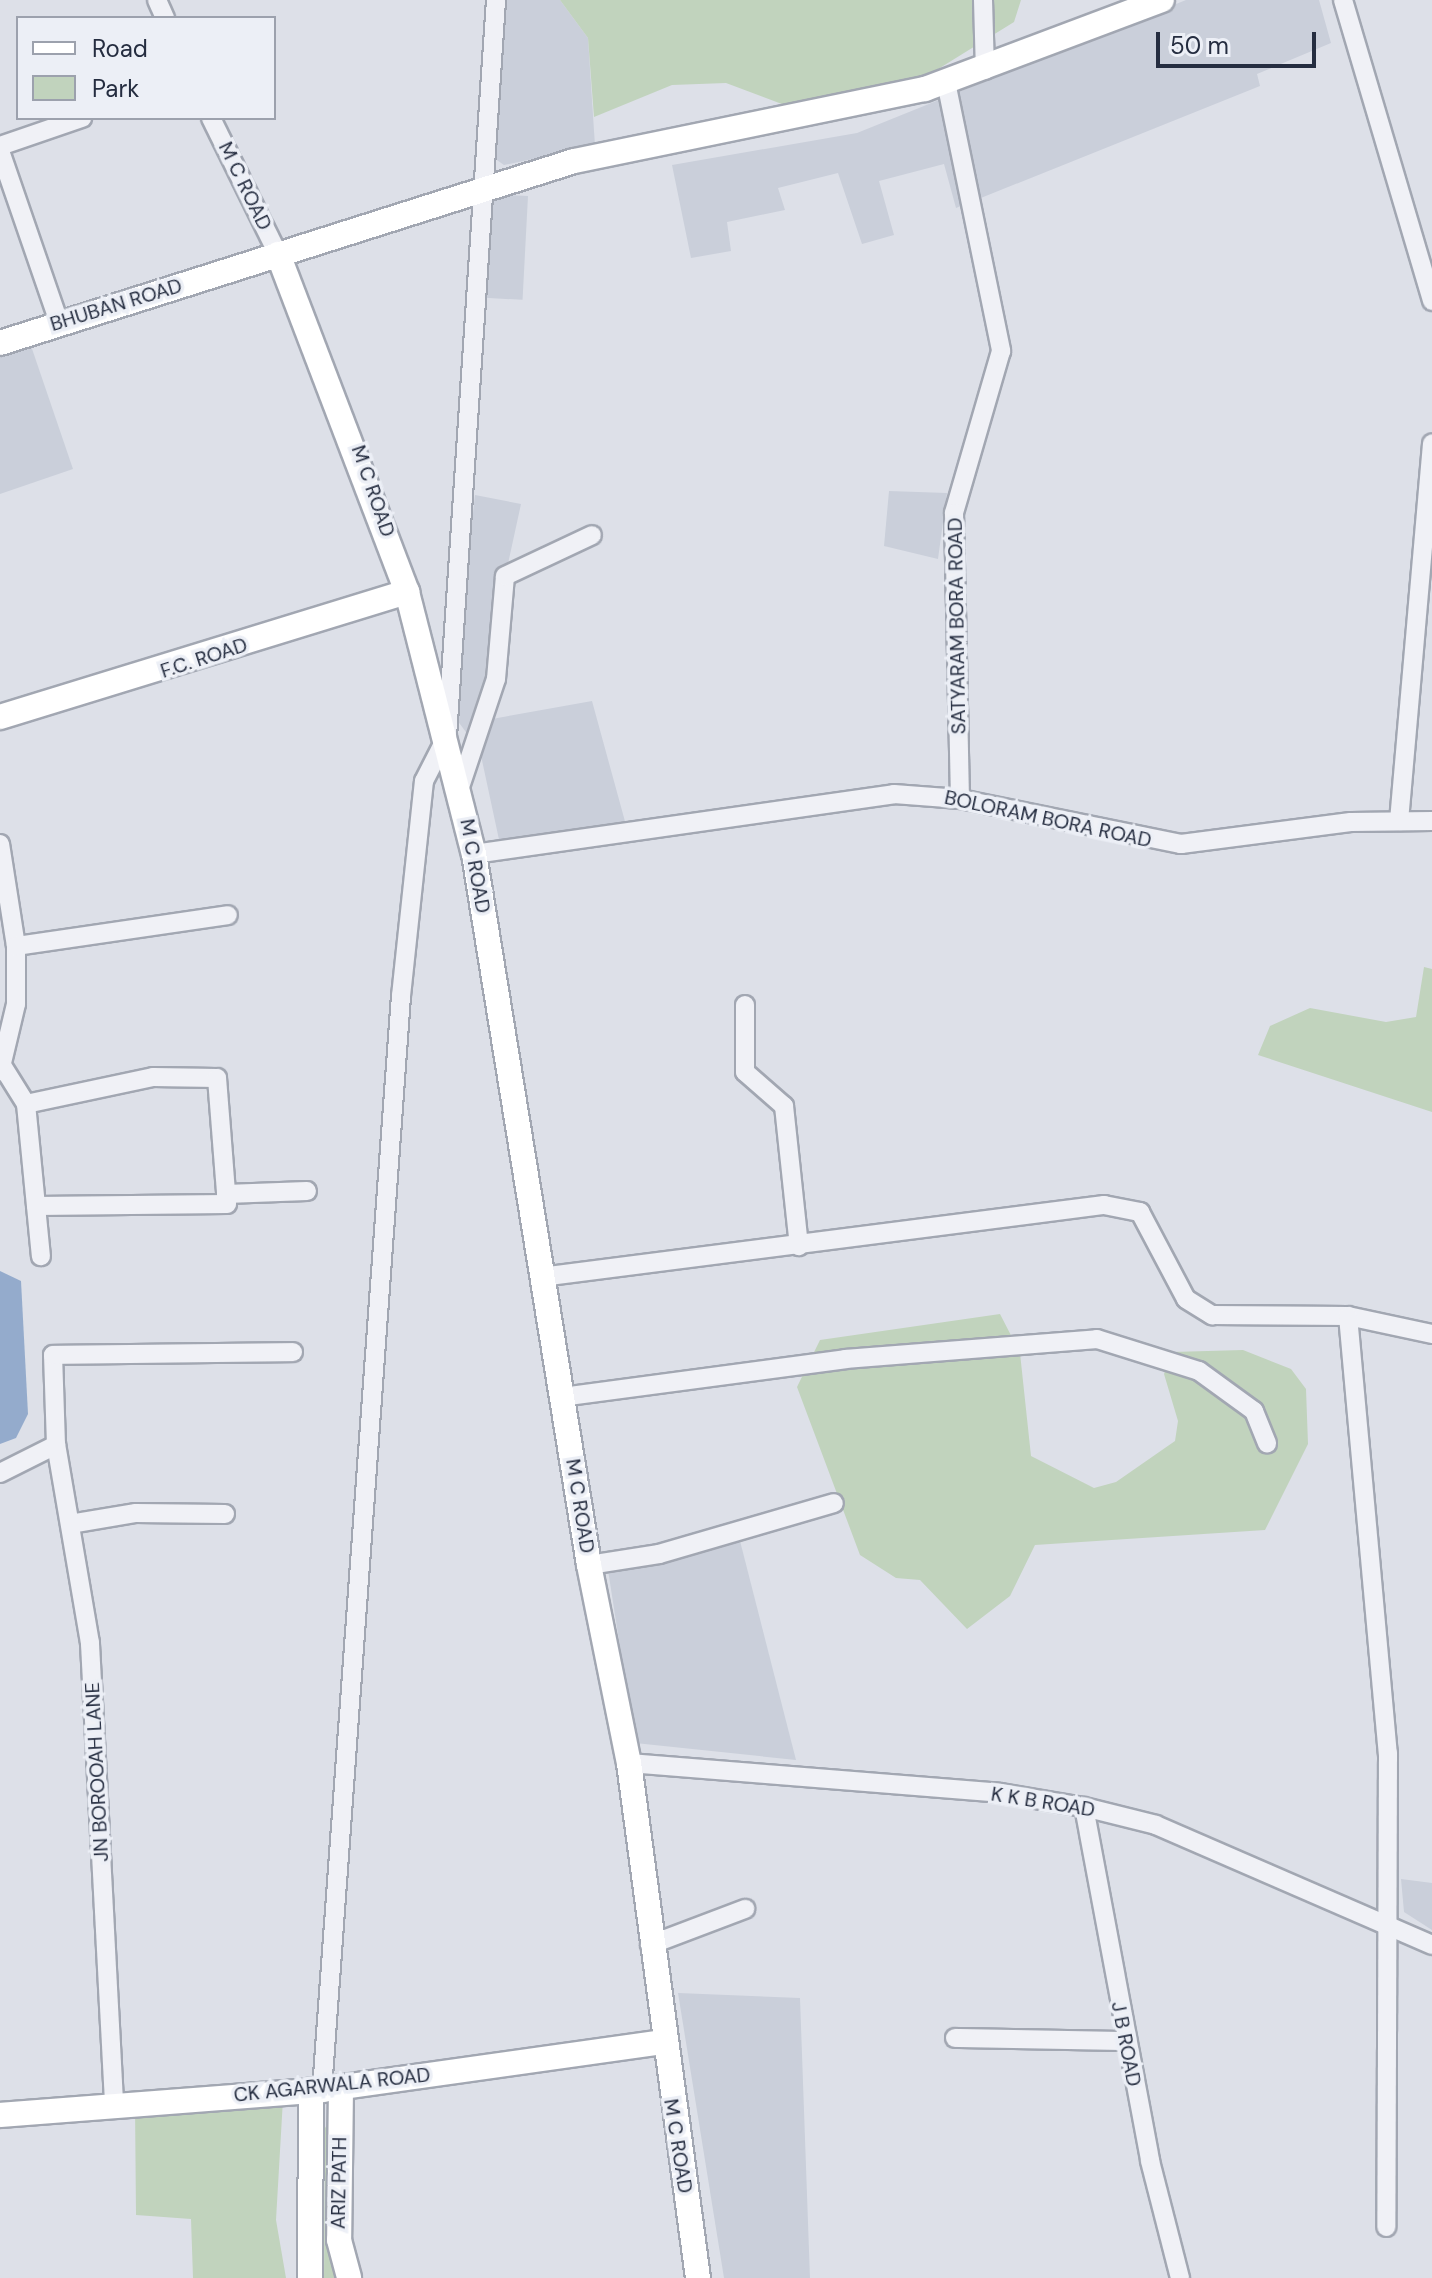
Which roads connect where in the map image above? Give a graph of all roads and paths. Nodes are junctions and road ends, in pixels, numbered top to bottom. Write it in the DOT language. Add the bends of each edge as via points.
graph roads {
  1 [pos="496,0"];
  2 [pos="983,0"];
  3 [pos="1162,0"];
  4 [pos="1343,0"];
  5 [pos="985,70"];
  6 [pos="946,82"];
  7 [pos="77,120"];
  8 [pos="212,120"];
  9 [pos="0,148"];
  10 [pos="487,187"];
  11 [pos="278,254"];
  12 [pos="1426,258"];
  13 [pos="1432,301"];
  14 [pos="59,322"];
  15 [pos="0,343"];
  16 [pos="1432,443"];
  17 [pos="592,535"];
  18 [pos="407,592"];
  19 [pos="0,717"];
  20 [pos="447,736"];
  21 [pos="460,787"];
  22 [pos="960,799"];
  23 [pos="1399,821"];
  24 [pos="1432,821"];
  25 [pos="0,844"];
  26 [pos="474,854"];
  27 [pos="228,915"];
  28 [pos="16,946"];
  29 [pos="745,1005"];
  30 [pos="1,1069"];
  31 [pos="26,1104"];
  32 [pos="307,1191"];
  33 [pos="226,1194"];
  34 [pos="36,1206"];
  35 [pos="799,1246"];
  36 [pos="41,1256"];
  37 [pos="541,1277"];
  38 [pos="1348,1316"];
  39 [pos="1432,1334"];
  40 [pos="293,1352"];
  41 [pos="562,1397"];
  42 [pos="1267,1443"];
  43 [pos="56,1445"];
  44 [pos="0,1473"];
  45 [pos="834,1503"];
  46 [pos="225,1514"];
  47 [pos="70,1524"];
  48 [pos="589,1565"];
  49 [pos="629,1763"];
  50 [pos="1084,1807"];
  51 [pos="745,1909"];
  52 [pos="1392,1927"];
  53 [pos="650,1945"];
  54 [pos="1432,1945"];
  55 [pos="955,2038"];
  56 [pos="1126,2041"];
  57 [pos="663,2042"];
  58 [pos="325,2089"];
  59 [pos="114,2102"];
  60 [pos="0,2115"];
  61 [pos="1386,2227"];
  62 [pos="310,2278"];
  63 [pos="349,2278"];
  64 [pos="698,2278"];
  65 [pos="1180,2278"];
  1 -- 10 [label="street"];
  2 -- 5 [label="street"];
  3 -- 5 [label="street, BHUBAN ROAD"];
  4 -- 12 [label="street"];
  5 -- 6 [label="street, BHUBAN ROAD"];
  6 -- 10 [label="street, BHUBAN ROAD" via="675,136"];
  6 -- 22 [label="street, SATYARAM BORA ROAD" via="1001,351 954,513"];
  7 -- 9 [label="street"];
  8 -- 11 [label="street, M C ROAD"];
  9 -- 14 [label="street"];
  10 -- 11 [label="street, BHUBAN ROAD"];
  10 -- 20 [label="street"];
  11 -- 14 [label="street, BHUBAN ROAD"];
  11 -- 18 [label="street, M C ROAD"];
  12 -- 13 [label="street"];
  14 -- 15 [label="street, BHUBAN ROAD"];
  16 -- 23 [label="street"];
  17 -- 21 [label="street" via="505,576 496,679"];
  18 -- 19 [label="street, F.C. ROAD"];
  18 -- 20 [label="street, M C ROAD"];
  20 -- 21 [label="street, M C ROAD"];
  20 -- 58 [label="street" via="424,781 401,996"];
  21 -- 26 [label="street, M C ROAD"];
  22 -- 23 [label="street, BOLORAM BORA ROAD" via="1181,844"];
  22 -- 26 [label="street, BOLORAM BORA ROAD" via="869,797"];
  23 -- 24 [label="street, BOLORAM BORA ROAD"];
  25 -- 28 [label="street"];
  26 -- 37 [label="street, M C ROAD"];
  27 -- 28 [label="street"];
  28 -- 30 [label="street" via="16,1004"];
  29 -- 35 [label="street" via="745,1072 784,1106"];
  30 -- 31 [label="street"];
  31 -- 33 [label="street" via="153,1077 217,1078"];
  31 -- 34 [label="street"];
  32 -- 33 [label="street"];
  33 -- 34 [label="street" via="227,1204"];
  34 -- 36 [label="street"];
  35 -- 37 [label="street"];
  35 -- 38 [label="street" via="1104,1205 1140,1212 1186,1299 1212,1315"];
  37 -- 41 [label="street, M C ROAD"];
  38 -- 39 [label="street"];
  38 -- 52 [label="street" via="1388,1753"];
  40 -- 43 [label="street, JN BOROOAH LANE" via="53,1355"];
  41 -- 42 [label="street" via="845,1359 1097,1339 1199,1371 1254,1411"];
  41 -- 48 [label="street, M C ROAD"];
  43 -- 44 [label="street"];
  43 -- 47 [label="street, JN BOROOAH LANE"];
  45 -- 48 [label="street" via="659,1554"];
  46 -- 47 [label="street" via="136,1513"];
  47 -- 59 [label="street, JN BOROOAH LANE" via="90,1643"];
  48 -- 49 [label="street, M C ROAD"];
  49 -- 50 [label="street, K K B ROAD"];
  49 -- 53 [label="street, M C ROAD"];
  50 -- 52 [label="street, K K B ROAD" via="1156,1825"];
  50 -- 56 [label="street, J B ROAD"];
  51 -- 53 [label="street"];
  52 -- 54 [label="street, K K B ROAD"];
  52 -- 61 [label="street"];
  53 -- 57 [label="street, M C ROAD"];
  55 -- 56 [label="street"];
  56 -- 65 [label="street, J B ROAD"];
  57 -- 58 [label="street, CK AGARWALA ROAD"];
  57 -- 64 [label="street, M C ROAD"];
  58 -- 59 [label="street, CK AGARWALA ROAD"];
  58 -- 62 [label="street, ARIZ PATH"];
  58 -- 63 [label="street, ARIZ PATH" via="339,2240"];
  59 -- 60 [label="street, CK AGARWALA ROAD"];
}
